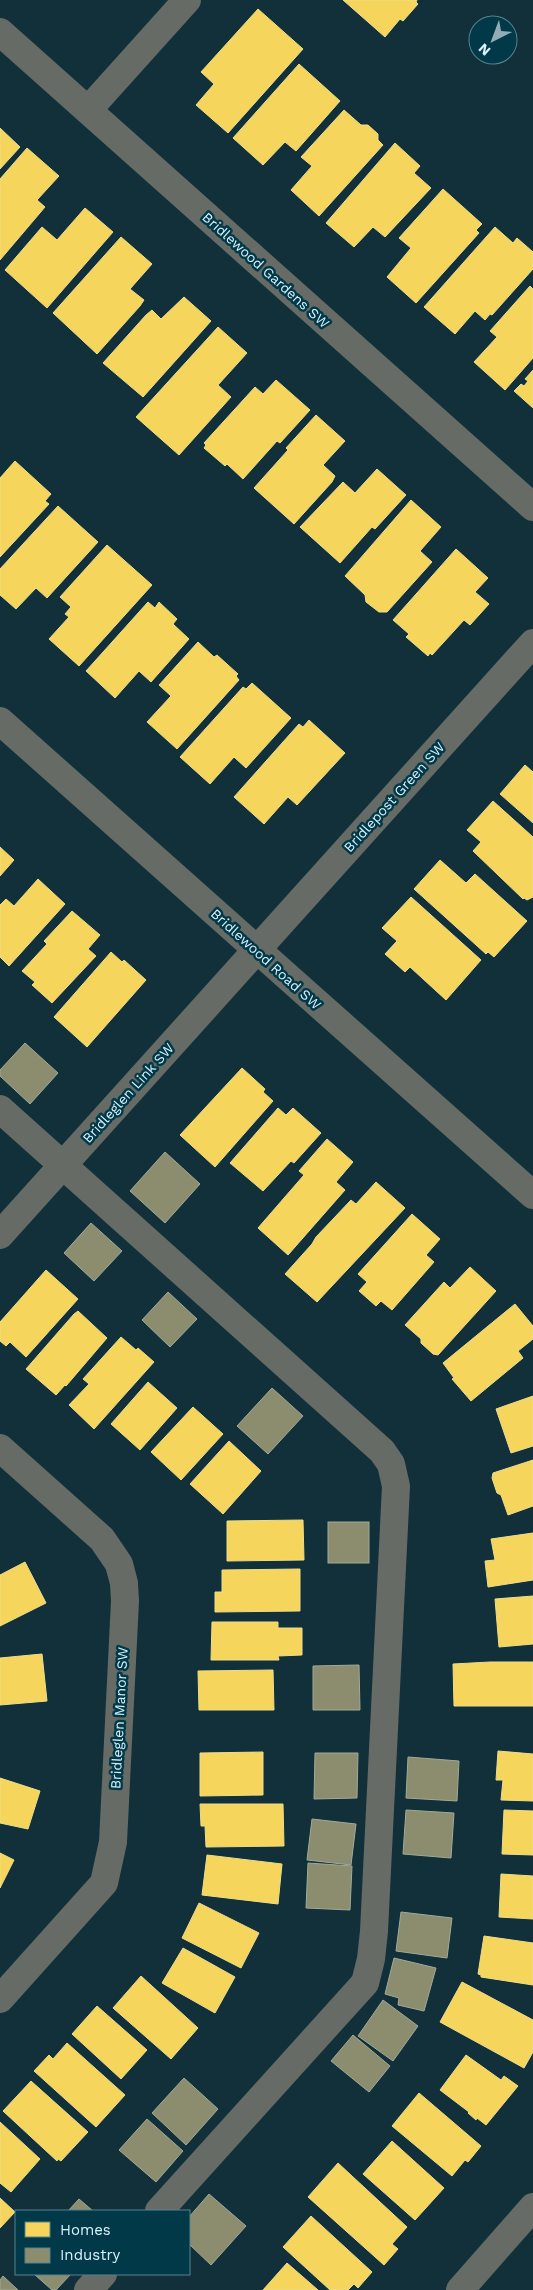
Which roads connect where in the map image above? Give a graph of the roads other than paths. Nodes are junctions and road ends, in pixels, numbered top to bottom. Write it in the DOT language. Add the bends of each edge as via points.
graph roads {
  1 [pos="187,0"];
  2 [pos="0,32"];
  3 [pos="88,110"];
  4 [pos="533,507"];
  5 [pos="533,643"];
  6 [pos="0,721"];
  7 [pos="257,951"];
  8 [pos="0,1109"];
  9 [pos="63,1165"];
  10 [pos="533,1195"];
  11 [pos="0,1235"];
  12 [pos="0,1448"];
  13 [pos="0,1999"];
  14 [pos="533,2207"];
  15 [pos="160,2210"];
  16 [pos="102,2275"];
  17 [pos="88,2290"];
  18 [pos="460,2290"];
  1 -- 3 [label="street"];
  2 -- 3 [label="street, Bridlewood Gardens SW"];
  3 -- 4 [label="street, Bridlewood Gardens SW"];
  5 -- 7 [label="street, Bridlepost Green SW"];
  6 -- 7 [label="street, Bridlewood Road SW"];
  7 -- 9 [label="street, Bridleglen Link SW"];
  7 -- 10 [label="street, Bridlewood Road SW"];
  8 -- 9 [label="street"];
  9 -- 11 [label="street, Bridleglen Link SW"];
  9 -- 15 [label="street" via="382,1451 391,1464 396,1486 374,1930 365,1983"];
  12 -- 13 [label="street, Bridleglen Manor SW" via="102,1539 119,1564 125,1600 113,1842 104,1883"];
  14 -- 18 [label="street"];
  16 -- 17 [label="street"];
}
